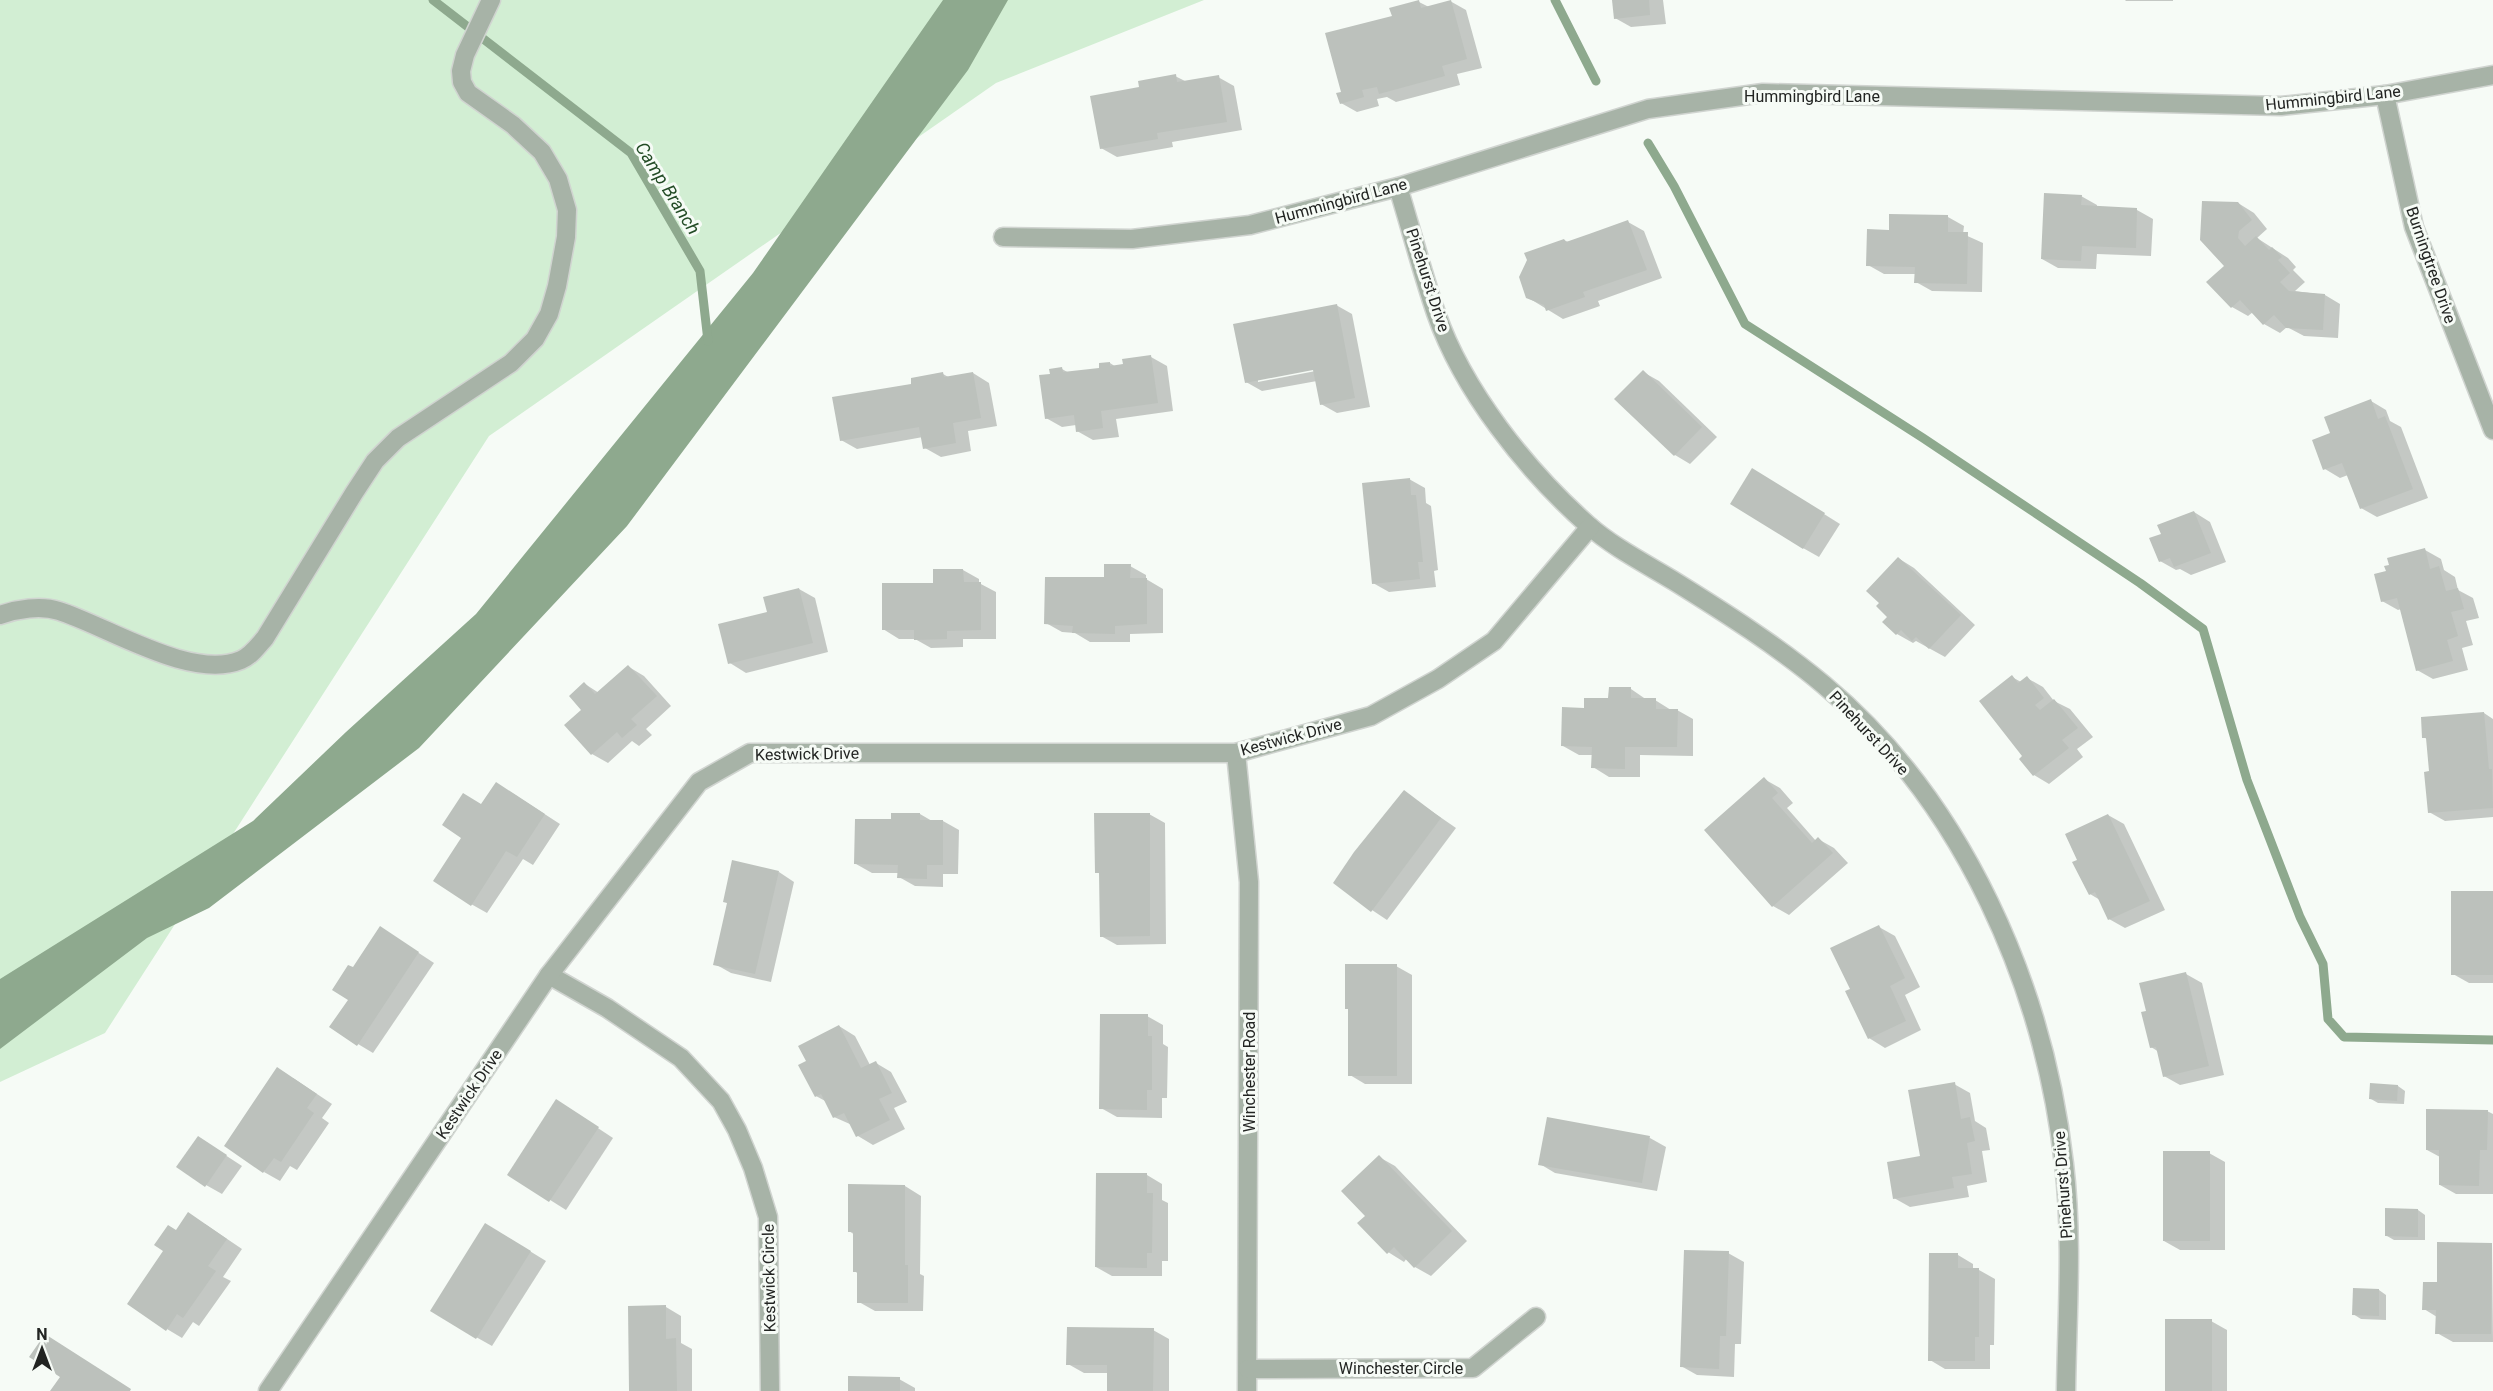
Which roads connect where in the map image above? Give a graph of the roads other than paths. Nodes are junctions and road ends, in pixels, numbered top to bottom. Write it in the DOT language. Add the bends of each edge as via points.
graph roads {
  1 [pos="491,0"];
  2 [pos="2493,75"];
  3 [pos="2385,94"];
  4 [pos="1398,187"];
  5 [pos="1003,237"];
  6 [pos="2493,430"];
  7 [pos="1590,526"];
  8 [pos="0,615"];
  9 [pos="1236,753"];
  10 [pos="549,975"];
  11 [pos="1536,1317"];
  12 [pos="1248,1369"];
  13 [pos="268,1391"];
  14 [pos="770,1391"];
  15 [pos="1247,1391"];
  16 [pos="2066,1391"];
  1 -- 8 [label="street" via="465,55 462,82 468,93 513,125 542,152 558,178 567,210 557,286 549,314 535,339 511,363 398,438 375,461 265,639 242,660 206,663 166,655 57,610"];
  2 -- 3 [label="street, Hummingbird Lane"];
  3 -- 4 [label="street, Hummingbird Lane" via="2281,106 1763,93 1648,109"];
  3 -- 6 [label="street, Burningtree Drive" via="2414,227"];
  4 -- 5 [label="street, Hummingbird Lane" via="1250,225 1132,239"];
  4 -- 7 [label="street, Pinehurst Drive" via="1437,315 1475,394 1529,465"];
  7 -- 9 [label="street, Kestwick Drive" via="1494,640 1438,679 1371,716"];
  7 -- 16 [label="street, Pinehurst Drive" via="1721,610 1824,685 1913,779 1965,855 2012,954 2031,1004 2053,1085 2065,1166 2068,1225"];
  9 -- 10 [label="street, Kestwick Drive" via="750,753 699,782"];
  9 -- 12 [label="street, Winchester Road" via="1250,882"];
  10 -- 13 [label="street, Kestwick Drive"];
  10 -- 14 [label="street, Kestwick Circle" via="681,1058 721,1101 737,1130 768,1217"];
  11 -- 12 [label="street, Winchester Circle" via="1473,1368"];
  12 -- 15 [label="street, Winchester Road"];
}
